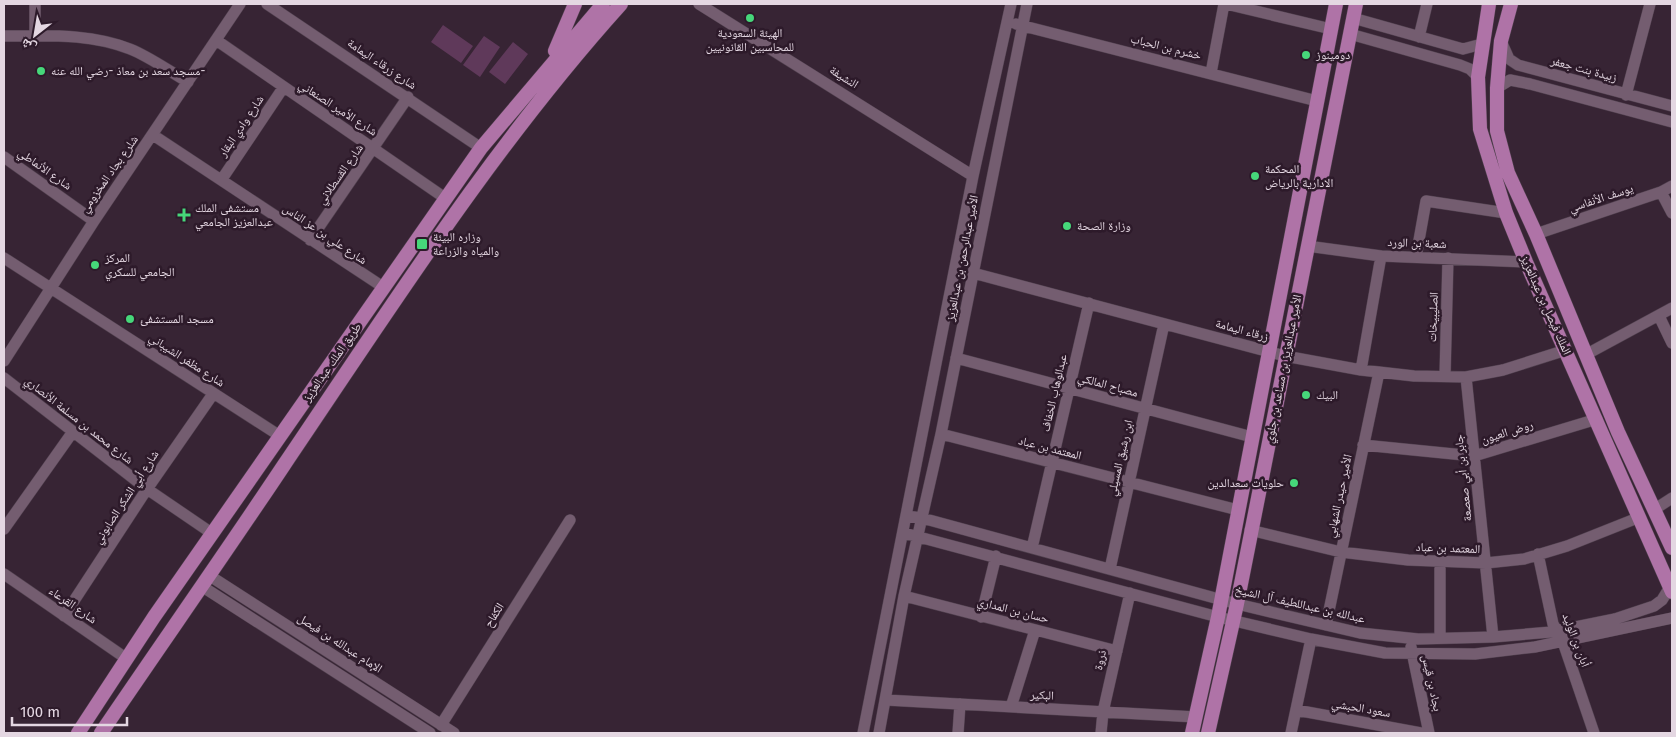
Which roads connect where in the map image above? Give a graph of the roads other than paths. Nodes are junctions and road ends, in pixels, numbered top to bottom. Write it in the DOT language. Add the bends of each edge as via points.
graph roads {
  1 [pos="35,4"];
  2 [pos="240,4"];
  3 [pos="267,4"];
  4 [pos="575,4"];
  5 [pos="603,4"];
  6 [pos="621,4"];
  7 [pos="699,4"];
  8 [pos="1011,4"];
  9 [pos="1027,4"];
  10 [pos="1225,4"];
  11 [pos="1336,4"];
  12 [pos="1356,4"];
  13 [pos="1428,4"];
  14 [pos="1489,4"];
  15 [pos="1511,4"];
  16 [pos="1650,4"];
  17 [pos="1353,18"];
  18 [pos="1007,22"];
  19 [pos="1022,25"];
  20 [pos="1331,29"];
  21 [pos="1350,34"];
  22 [pos="4,36"];
  23 [pos="35,36"];
  24 [pos="1419,37"];
  25 [pos="216,40"];
  26 [pos="1501,41"];
  27 [pos="1482,44"];
  28 [pos="1453,46"];
  29 [pos="1450,62"];
  30 [pos="1530,69"];
  31 [pos="1211,73"];
  32 [pos="540,76"];
  33 [pos="1478,77"];
  34 [pos="188,82"];
  35 [pos="1530,84"];
  36 [pos="283,88"];
  37 [pos="1497,88"];
  38 [pos="1626,95"];
  39 [pos="408,98"];
  40 [pos="1317,101"];
  41 [pos="1672,106"];
  42 [pos="1672,122"];
  43 [pos="153,135"];
  44 [pos="374,148"];
  45 [pos="481,148"];
  46 [pos="4,157"];
  47 [pos="973,176"];
  48 [pos="222,179"];
  49 [pos="1672,186"];
  50 [pos="1661,192"];
  51 [pos="445,198"];
  52 [pos="1506,212"];
  53 [pos="1672,213"];
  54 [pos="94,221"];
  55 [pos="1536,234"];
  56 [pos="310,240"];
  57 [pos="1307,246"];
  58 [pos="1381,256"];
  59 [pos="1416,257"];
  60 [pos="4,258"];
  61 [pos="1448,258"];
  62 [pos="1526,262"];
  63 [pos="973,273"];
  64 [pos="383,287"];
  65 [pos="52,289"];
  66 [pos="1089,303"];
  67 [pos="1672,308"];
  68 [pos="1659,316"];
  69 [pos="1164,324"];
  70 [pos="1672,343"];
  71 [pos="1566,350"];
  72 [pos="1269,351"];
  73 [pos="1587,354"];
  74 [pos="1285,356"];
  75 [pos="956,358"];
  76 [pos="4,361"];
  77 [pos="1361,370"];
  78 [pos="1379,372"];
  79 [pos="1445,376"];
  80 [pos="1466,377"];
  81 [pos="4,378"];
  82 [pos="1069,388"];
  83 [pos="213,394"];
  84 [pos="1145,409"];
  85 [pos="1597,419"];
  86 [pos="72,433"];
  87 [pos="941,434"];
  88 [pos="280,436"];
  89 [pos="1252,438"];
  90 [pos="1364,445"];
  91 [pos="1474,456"];
  92 [pos="1052,462"];
  93 [pos="1129,482"];
  94 [pos="147,489"];
  95 [pos="1672,498"];
  96 [pos="1655,509"];
  97 [pos="1238,510"];
  98 [pos="906,516"];
  99 [pos="1640,517"];
  100 [pos="922,518"];
  101 [pos="570,520"];
  102 [pos="4,529"];
  103 [pos="1250,530"];
  104 [pos="904,533"];
  105 [pos="212,534"];
  106 [pos="918,536"];
  107 [pos="1032,548"];
  108 [pos="1672,548"];
  109 [pos="1341,552"];
  110 [pos="1538,554"];
  111 [pos="996,556"];
  112 [pos="1440,561"];
  113 [pos="1486,563"];
  114 [pos="1110,569"];
  115 [pos="4,574"];
  116 [pos="206,582"];
  117 [pos="1671,590"];
  118 [pos="1130,592"];
  119 [pos="904,596"];
  120 [pos="1221,599"];
  121 [pos="1237,604"];
  122 [pos="187,609"];
  123 [pos="1643,609"];
  124 [pos="64,616"];
  125 [pos="981,616"];
  126 [pos="1218,616"];
  127 [pos="1672,618"];
  128 [pos="1233,620"];
  129 [pos="1650,623"];
  130 [pos="1326,625"];
  131 [pos="1035,630"];
  132 [pos="1558,630"];
  133 [pos="1493,637"];
  134 [pos="1409,638"];
  135 [pos="1440,638"];
  136 [pos="1312,639"];
  137 [pos="1563,642"];
  138 [pos="1117,651"];
  139 [pos="1412,655"];
  140 [pos="127,658"];
  141 [pos="886,700"];
  142 [pos="100,701"];
  143 [pos="960,704"];
  144 [pos="1011,707"];
  145 [pos="1296,710"];
  146 [pos="1103,712"];
  147 [pos="1196,717"];
  148 [pos="441,724"];
  149 [pos="78,733"];
  150 [pos="102,733"];
  151 [pos="430,733"];
  152 [pos="454,733"];
  153 [pos="863,733"];
  154 [pos="879,733"];
  155 [pos="958,733"];
  156 [pos="1101,733"];
  157 [pos="1192,733"];
  158 [pos="1208,733"];
  159 [pos="1291,733"];
  160 [pos="1421,733"];
  161 [pos="1429,733"];
  162 [pos="1594,733"];
  1 -- 23 [label="street"];
  2 -- 25 [label="street, شلرع بجاد المخزومي"];
  3 -- 39 [label="street, شارع زرقاء اليمامة"];
  4 -- 32 [label="main road" via="556,50"];
  5 -- 32 [label="main road, طريق الملك عبدالعزيز"];
  6 -- 116 [label="main road, طريق الملك عبدالعزيز" via="482,174 341,377"];
  7 -- 47 [label="street, النشيفة"];
  8 -- 18 [label="street, الأمير عبدالرحمن بن عبدالعزيز"];
  9 -- 19 [label="street, الأمير عبدالرحمن بن عبدالعزيز"];
  10 -- 20 [label="street"];
  10 -- 31 [label="street"];
  11 -- 20 [label="main road, الأمير عبدالعزيز بن مساعد بن جلوي"];
  12 -- 17 [label="main road, الأمير عبدالعزيز بن مساعد بن جلوي"];
  13 -- 24 [label="street"];
  14 -- 27 [label="main road, الملك فيصل بن عبدالعزيز"];
  15 -- 26 [label="main road, الملك فيصل بن عبدالعزيز"];
  16 -- 38 [label="street"];
  17 -- 21 [label="main road, الأمير عبدالعزيز بن مساعد بن جلوي"];
  17 -- 24 [label="street"];
  18 -- 19 [label="street, خشرم بن الحباب"];
  18 -- 47 [label="street, الأمير عبدالرحمن بن عبدالعزيز"];
  19 -- 31 [label="street, خشرم بن الحباب"];
  19 -- 63 [label="street, الأمير عبدالرحمن بن عبدالعزيز"];
  20 -- 40 [label="main road, الأمير عبدالعزيز بن مساعد بن جلوي"];
  21 -- 29 [label="street"];
  21 -- 57 [label="main road, الأمير عبدالعزيز بن مساعد بن جلوي"];
  22 -- 23 [label="street"];
  23 -- 34 [label="street" via="69,35 102,40 132,50"];
  24 -- 28 [label="street"];
  25 -- 34 [label="street, شلرع بجاد المخزومي"];
  25 -- 36 [label="street, شارع الأمير الصنعاني"];
  26 -- 30 [label="street, زبيدة بنت جعفر" via="1513,63"];
  26 -- 37 [label="main road, الملك فيصل بن عبدالعزيز"];
  27 -- 28 [label="street" via="1463,49"];
  27 -- 33 [label="main road, الملك فيصل بن عبدالعزيز"];
  28 -- 29 [label="street" via="1459,57"];
  29 -- 33 [label="street" via="1470,69"];
  30 -- 35 [label="street" via="1523,75"];
  30 -- 38 [label="street, زبيدة بنت جعفر"];
  31 -- 40 [label="street, خشرم بن الحباب"];
  32 -- 45 [label="main road, طريق الملك عبدالعزيز"];
  33 -- 52 [label="main road, الملك فيصل بن عبدالعزيز" via="1480,129"];
  34 -- 43 [label="street, شلرع بجاد المخزومي"];
  35 -- 37 [label="street" via="1510,80"];
  35 -- 42 [label="street"];
  36 -- 44 [label="street, شارع الأمير الصنعاني"];
  36 -- 48 [label="street, شارع وادي البقار"];
  37 -- 55 [label="main road, الملك فيصل بن عبدالعزيز" via="1497,131 1508,173"];
  38 -- 41 [label="street, زبيدة بنت جعفر"];
  39 -- 44 [label="street, شارع القسطلاني"];
  39 -- 45 [label="street, شارع زرقاء اليمامة"];
  40 -- 72 [label="main road, الأمير عبدالعزيز بن مساعد بن جلوي"];
  43 -- 48 [label="street, شارع علي بن عز الناس"];
  43 -- 54 [label="street, شلرع بجاد المخزومي"];
  44 -- 51 [label="street, شارع الأمير الصنعاني"];
  44 -- 56 [label="street, شارع القسطلاني"];
  45 -- 51 [label="main road, طريق الملك عبدالعزيز"];
  46 -- 54 [label="street, شارع الأنماطي"];
  47 -- 98 [label="street, الأمير عبدالرحمن بن عبدالعزيز"];
  48 -- 56 [label="street, شارع علي بن عز الناس"];
  49 -- 50 [label="street, يوسف الأنفاسي"];
  50 -- 53 [label="street"];
  50 -- 55 [label="street, يوسف الأنفاسي"];
  51 -- 64 [label="main road, طريق الملك عبدالعزيز"];
  52 -- 59 [label="street" via="1426,201"];
  52 -- 62 [label="main road, الملك فيصل بن عبدالعزيز"];
  54 -- 65 [label="street, شلرع بجاد المخزومي"];
  55 -- 73 [label="main road, الملك فيصل بن عبدالعزيز"];
  56 -- 64 [label="street, شارع علي بن عز الناس"];
  57 -- 58 [label="street, شعبة بن الورد"];
  57 -- 74 [label="main road, الأمير عبدالعزيز بن مساعد بن جلوي"];
  58 -- 59 [label="street, شعبة بن الورد"];
  58 -- 77 [label="street"];
  59 -- 61 [label="street, شعبة بن الورد"];
  60 -- 65 [label="street, شارع مظفر الشيباني"];
  61 -- 62 [label="street, شعبة بن الورد"];
  61 -- 79 [label="street, الصليبيخات"];
  62 -- 71 [label="main road, الملك فيصل بن عبدالعزيز"];
  63 -- 66 [label="street, زرقاء اليمامة"];
  63 -- 75 [label="street, الأمير عبدالرحمن بن عبدالعزيز"];
  64 -- 88 [label="main road, طريق الملك عبدالعزيز"];
  65 -- 76 [label="street, شلرع بجاد المخزومي"];
  65 -- 83 [label="street, شارع مظفر الشيباني"];
  66 -- 69 [label="street, زرقاء اليمامة"];
  66 -- 82 [label="street, عبدالوهاب الخفاف"];
  67 -- 68 [label="street"];
  68 -- 70 [label="street"];
  68 -- 73 [label="street"];
  69 -- 72 [label="street, زرقاء اليمامة"];
  69 -- 84 [label="street, ابن رشيق المسيلي"];
  71 -- 80 [label="street, زرقاء اليمامة" via="1504,370"];
  71 -- 85 [label="main road, الملك فيصل بن عبدالعزيز"];
  72 -- 74 [label="street, زرقاء اليمامة"];
  72 -- 89 [label="main road, الأمير عبدالعزيز بن مساعد بن جلوي"];
  73 -- 96 [label="main road, الملك فيصل بن عبدالعزيز" via="1618,432"];
  74 -- 77 [label="street, زرقاء اليمامة"];
  74 -- 103 [label="main road, الأمير عبدالعزيز بن مساعد بن جلوي"];
  75 -- 82 [label="street, مصباح المالكي"];
  75 -- 87 [label="street, الأمير عبدالرحمن بن عبدالعزيز"];
  77 -- 78 [label="street, زرقاء اليمامة"];
  78 -- 79 [label="street, زرقاء اليمامة"];
  78 -- 90 [label="street, الأمير حيدر الشهابي"];
  79 -- 80 [label="street, زرقاء اليمامة"];
  80 -- 91 [label="street, جابر بن أبي صعصعة"];
  81 -- 86 [label="street, شارع محمد بن مسلمة الأنصاري"];
  82 -- 84 [label="street, مصباح المالكي"];
  82 -- 92 [label="street, عبدالوهاب الخفاف"];
  83 -- 88 [label="street, شارع مظفر الشيباني"];
  83 -- 94 [label="street, شارع أبي الشكر الصابوني"];
  84 -- 89 [label="street, مصباح المالكي"];
  84 -- 93 [label="street, ابن رشيق المسيلي"];
  85 -- 91 [label="street, روض العيون"];
  85 -- 99 [label="main road, الملك فيصل بن عبدالعزيز"];
  86 -- 94 [label="street, شارع محمد بن مسلمة الأنصاري"];
  86 -- 102 [label="street"];
  87 -- 92 [label="street, المعتمد بن عباد"];
  87 -- 100 [label="street, الأمير عبدالرحمن بن عبدالعزيز"];
  88 -- 105 [label="main road, طريق الملك عبدالعزيز"];
  89 -- 97 [label="main road, الأمير عبدالعزيز بن مساعد بن جلوي"];
  90 -- 91 [label="street, روض العيون"];
  90 -- 109 [label="street, الأمير حيدر الشهابي"];
  91 -- 113 [label="street, جابر بن أبي صعصعة"];
  92 -- 93 [label="street, المعتمد بن عباد"];
  92 -- 107 [label="street, عبدالوهاب الخفاف"];
  93 -- 97 [label="street, المعتمد بن عباد"];
  93 -- 114 [label="street, ابن رشيق المسيلي"];
  94 -- 105 [label="street, شارع محمد بن مسلمة الأنصاري"];
  94 -- 124 [label="street, شارع أبي الشكر الصابوني"];
  95 -- 96 [label="street"];
  96 -- 108 [label="main road, الملك فيصل بن عبدالعزيز"];
  97 -- 120 [label="main road, الأمير عبدالعزيز بن مساعد بن جلوي"];
  98 -- 100 [label="street, عبدالله بن عبداللطيف آل الشيخ"];
  98 -- 104 [label="street, الأمير عبدالرحمن بن عبدالعزيز"];
  99 -- 110 [label="street, المعتمد بن عباد"];
  99 -- 117 [label="main road, الملك فيصل بن عبدالعزيز"];
  100 -- 106 [label="street, الأمير عبدالرحمن بن عبدالعزيز"];
  100 -- 107 [label="street, عبدالله بن عبداللطيف آل الشيخ"];
  101 -- 148 [label="street, الكفاح"];
  103 -- 109 [label="street, المعتمد بن عباد"];
  103 -- 121 [label="main road, الأمير عبدالعزيز بن مساعد بن جلوي"];
  104 -- 106 [label="street"];
  104 -- 153 [label="street"];
  105 -- 140 [label="main road, طريق الملك عبدالعزيز"];
  106 -- 111 [label="street"];
  106 -- 119 [label="street"];
  107 -- 114 [label="street, عبدالله بن عبداللطيف آل الشيخ"];
  109 -- 112 [label="street, المعتمد بن عباد"];
  109 -- 130 [label="street, الأمير حيدر الشهابي"];
  110 -- 113 [label="street, المعتمد بن عباد" via="1524,559"];
  110 -- 132 [label="street, أبان بن الوليد" via="1553,624"];
  111 -- 118 [label="street"];
  111 -- 125 [label="street"];
  112 -- 113 [label="street, المعتمد بن عباد"];
  112 -- 135 [label="street"];
  113 -- 133 [label="street, جابر بن أبي صعصعة"];
  114 -- 120 [label="street, عبدالله بن عبداللطيف آل الشيخ"];
  115 -- 124 [label="street, شارع القرعاء"];
  116 -- 122 [label="main road, طريق الملك عبدالعزيز"];
  116 -- 148 [label="street, الإمام عبدالله بن فيصل"];
  116 -- 151 [label="street"];
  117 -- 123 [label="street, عبدالله بن عبداللطيف آل الشيخ" via="1662,600"];
  118 -- 126 [label="street"];
  118 -- 138 [label="street, ذروة"];
  119 -- 125 [label="street, حسان بن المداري"];
  119 -- 141 [label="street"];
  120 -- 121 [label="street, عبدالله بن عبداللطيف آل الشيخ"];
  120 -- 126 [label="main road, الأمير عبدالعزيز بن مساعد بن جلوي"];
  121 -- 128 [label="main road, الأمير عبدالعزيز بن مساعد بن جلوي"];
  121 -- 130 [label="street, عبدالله بن عبداللطيف آل الشيخ"];
  122 -- 142 [label="main road" via="187,596 178,593"];
  122 -- 150 [label="main road, طريق الملك عبدالعزيز"];
  123 -- 129 [label="street"];
  123 -- 132 [label="street, عبدالله بن عبداللطيف آل الشيخ" via="1615,619"];
  124 -- 140 [label="street, شارع القرعاء"];
  125 -- 131 [label="street, حسان بن المداري"];
  126 -- 128 [label="street"];
  126 -- 147 [label="main road, الأمير عبدالعزيز بن مساعد بن جلوي"];
  127 -- 129 [label="street"];
  128 -- 136 [label="street"];
  128 -- 158 [label="main road, الأمير عبدالعزيز بن مساعد بن جلوي"];
  129 -- 137 [label="street"];
  130 -- 134 [label="street, عبدالله بن عبداللطيف آل الشيخ" via="1360,633"];
  131 -- 138 [label="street, حسان بن المداري"];
  131 -- 144 [label="street"];
  132 -- 133 [label="street, عبدالله بن عبداللطيف آل الشيخ"];
  132 -- 137 [label="street, أبان بن الوليد"];
  133 -- 135 [label="street, عبدالله بن عبداللطيف آل الشيخ"];
  134 -- 135 [label="street, عبدالله بن عبداللطيف آل الشيخ"];
  134 -- 139 [label="street, بجاد بن قيس"];
  136 -- 139 [label="street"];
  136 -- 145 [label="street"];
  137 -- 139 [label="street" via="1475,654"];
  137 -- 162 [label="street, أبان بن الوليد"];
  138 -- 146 [label="street, ذروة"];
  139 -- 161 [label="street, بجاد بن قيس"];
  140 -- 142 [label="main road, طريق الملك عبدالعزيز"];
  141 -- 143 [label="street, البكير"];
  141 -- 154 [label="street"];
  142 -- 149 [label="main road, طريق الملك عبدالعزيز"];
  143 -- 144 [label="street, البكير"];
  143 -- 155 [label="street"];
  144 -- 146 [label="street, البكير"];
  145 -- 159 [label="street"];
  145 -- 160 [label="street, سعود الحبشي"];
  146 -- 147 [label="street, البكير"];
  146 -- 156 [label="street, ذروة"];
  147 -- 157 [label="main road, الأمير عبدالعزيز بن مساعد بن جلوي"];
  148 -- 152 [label="street, الإمام عبدالله بن فيصل"];
}
